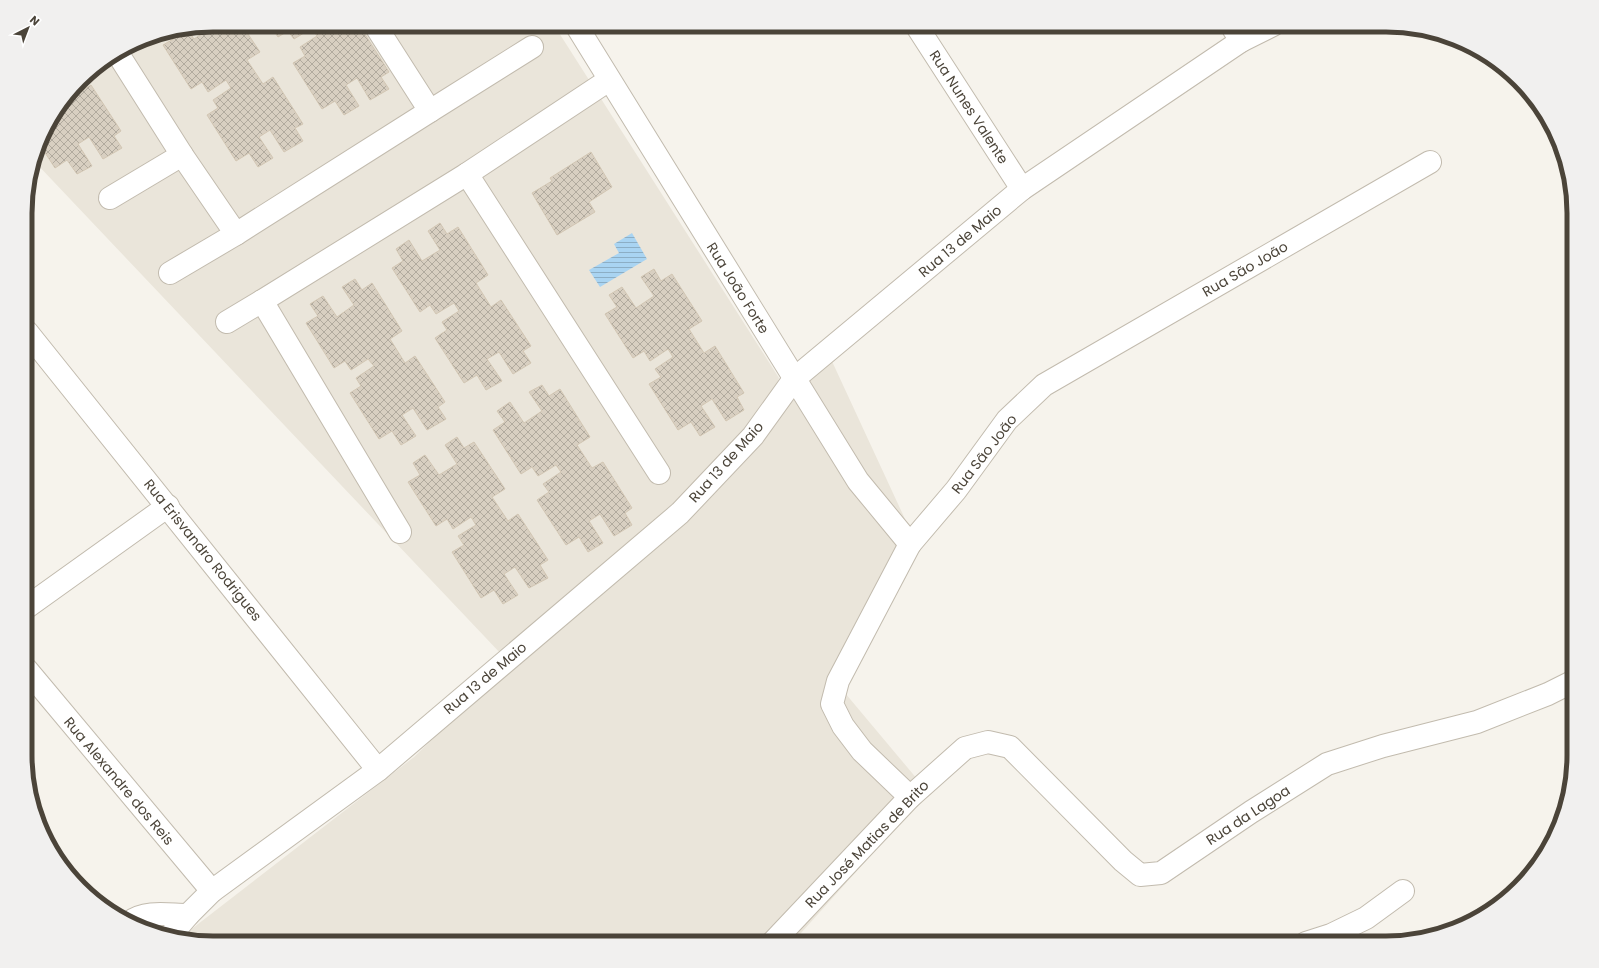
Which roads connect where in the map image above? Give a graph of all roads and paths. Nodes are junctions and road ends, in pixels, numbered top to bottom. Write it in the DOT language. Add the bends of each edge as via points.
graph roads {
  1 [pos="379,32"];
  2 [pos="580,32"];
  3 [pos="921,32"];
  4 [pos="1236,33"];
  5 [pos="532,46"];
  6 [pos="120,57"];
  7 [pos="609,80"];
  8 [pos="430,111"];
  9 [pos="182,155"];
  10 [pos="1430,162"];
  11 [pos="467,174"];
  12 [pos="1022,189"];
  13 [pos="110,198"];
  14 [pos="236,234"];
  15 [pos="170,273"];
  16 [pos="262,301"];
  17 [pos="227,322"];
  18 [pos="32,338"];
  19 [pos="794,379"];
  20 [pos="659,473"];
  21 [pos="168,506"];
  22 [pos="400,532"];
  23 [pos="910,544"];
  24 [pos="32,603"];
  25 [pos="32,676"];
  26 [pos="1567,684"];
  27 [pos="965,748"];
  28 [pos="378,770"];
  29 [pos="910,797"];
  30 [pos="212,891"];
  31 [pos="1403,891"];
  32 [pos="188,915"];
  33 [pos="135,918"];
  34 [pos="174,932"];
  35 [pos="779,936"];
  36 [pos="1331,936"];
  1 -- 8 [label="street"];
  2 -- 7 [label="street, Rua João Forte"];
  3 -- 12 [label="street, Rua Nunes Valente"];
  4 -- 12 [label="street, Rua 13 de Maio"];
  5 -- 8 [label="street"];
  6 -- 9 [label="street"];
  7 -- 11 [label="street"];
  7 -- 19 [label="street, Rua João Forte"];
  8 -- 14 [label="street"];
  9 -- 13 [label="street"];
  9 -- 14 [label="street"];
  10 -- 23 [label="street, Rua São João" via="1044,385 1007,420 956,490"];
  11 -- 16 [label="street"];
  11 -- 20 [label="street"];
  12 -- 19 [label="street, Rua 13 de Maio"];
  14 -- 15 [label="street"];
  16 -- 17 [label="street"];
  16 -- 22 [label="street"];
  18 -- 21 [label="street, Rua Erisvandro Rodrigues"];
  19 -- 23 [label="street, Rua João Forte" via="858,481"];
  19 -- 28 [label="street, Rua 13 de Maio" via="753,436 680,513"];
  21 -- 24 [label="street"];
  21 -- 28 [label="street, Rua Erisvandro Rodrigues"];
  23 -- 29 [label="street, Rua São João" via="838,681 832,704 843,726 862,751"];
  25 -- 30 [label="street, Rua Alexandre dos Reis"];
  26 -- 27 [label="street, Rua da Lagoa" via="1477,722 1383,746 1327,764 1161,873 1140,875 1134,870 1010,747 988,742"];
  27 -- 29 [label="street, Rua José Matias de Brito"];
  28 -- 30 [label="street, Rua 13 de Maio"];
  29 -- 35 [label="street, Rua José Matias de Brito"];
  30 -- 32 [label="street, Rua 13 de Maio"];
  31 -- 36 [label="street" via="1359,921"];
  32 -- 33 [label="street" via="156,914"];
  32 -- 34 [label="street, Rua 13 de Maio"];
}
